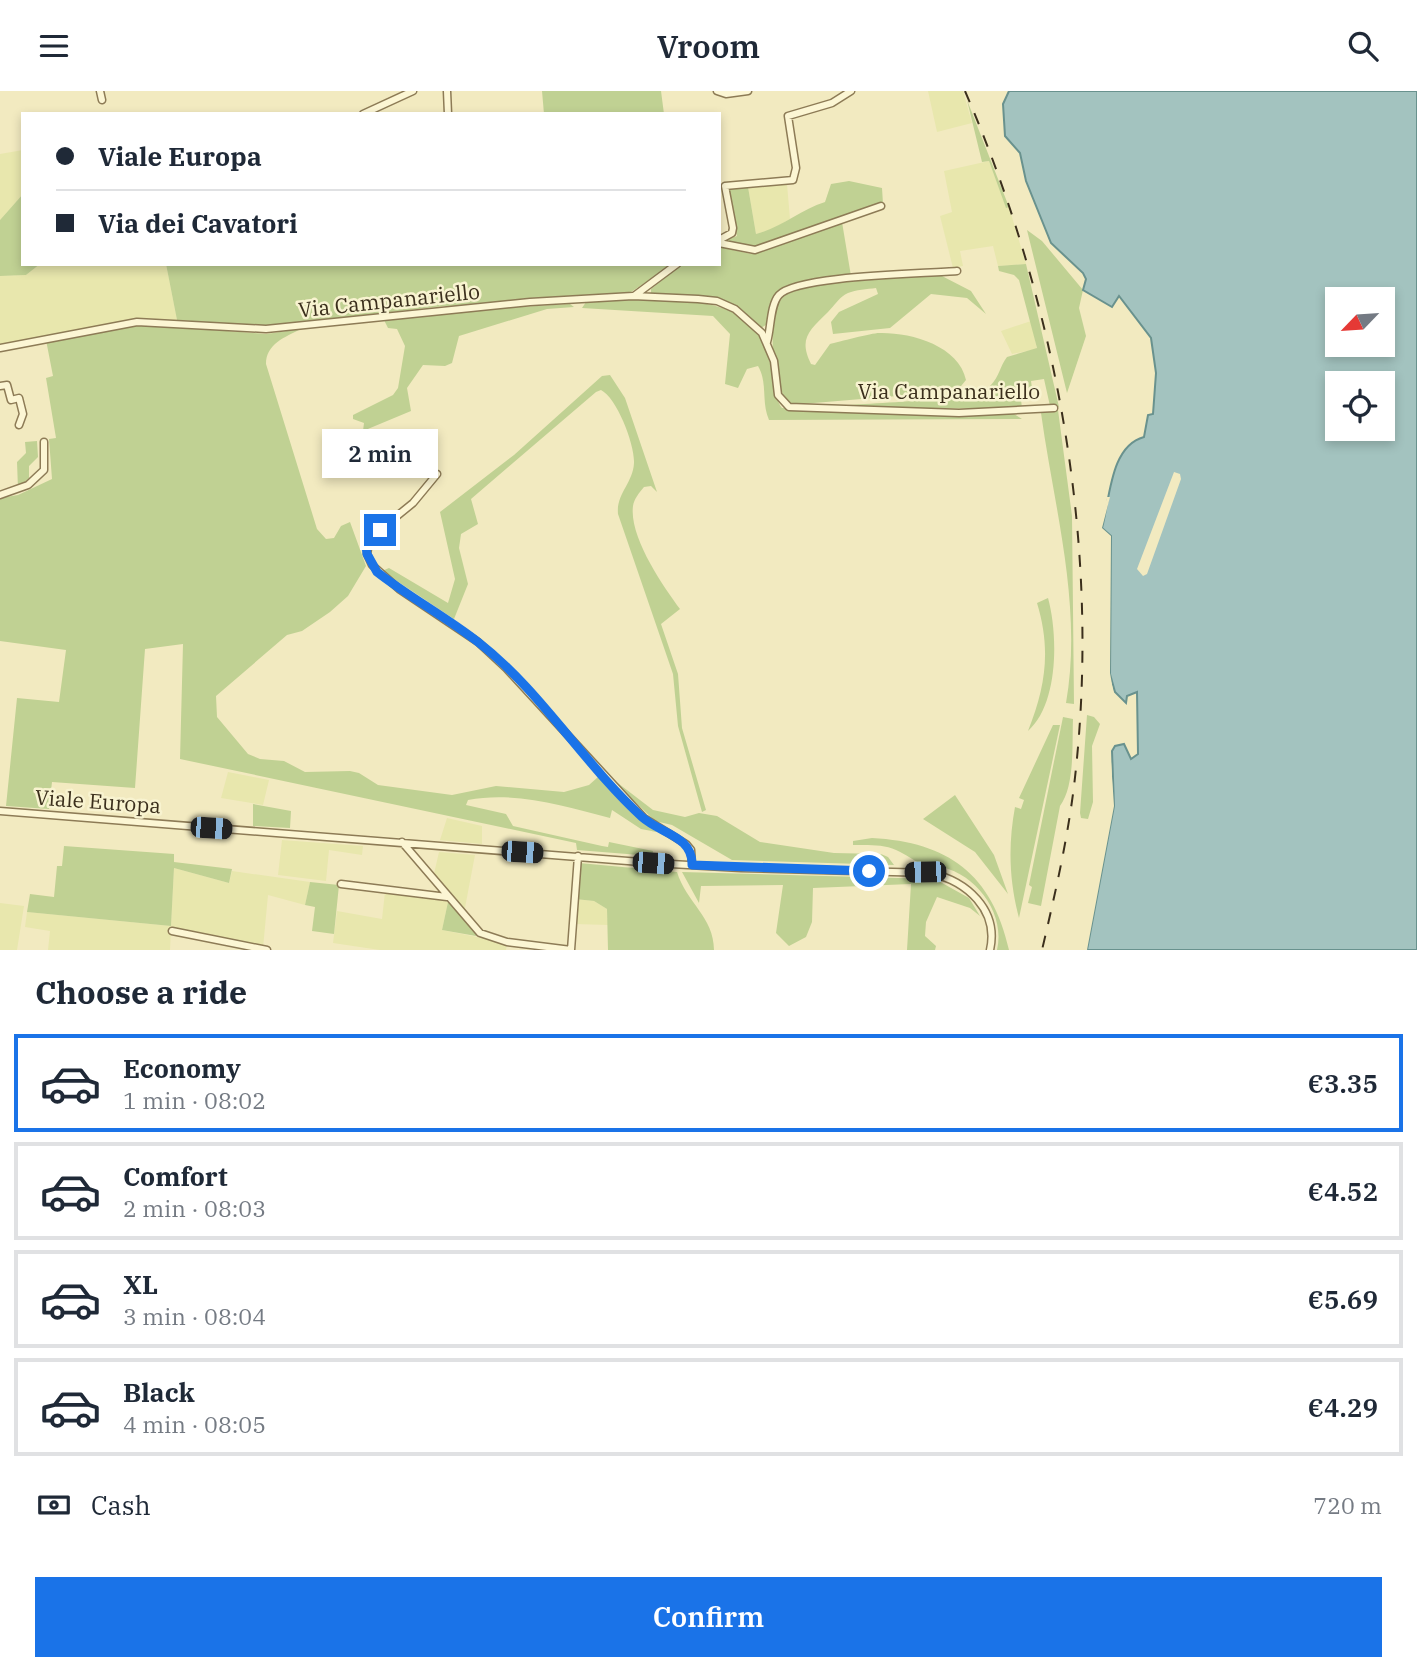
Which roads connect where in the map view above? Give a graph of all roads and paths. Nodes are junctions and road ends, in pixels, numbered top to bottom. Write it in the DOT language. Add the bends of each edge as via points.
graph roads {
  1 [pos="100,91"];
  2 [pos="413,91"];
  3 [pos="447,91"];
  4 [pos="716,91"];
  5 [pos="748,91"];
  6 [pos="851,91"];
  7 [pos="102,100"];
  8 [pos="367,112"];
  9 [pos="449,112"];
  10 [pos="881,206"];
  11 [pos="721,240"];
  12 [pos="721,242"];
  13 [pos="675,266"];
  14 [pos="957,271"];
  15 [pos="632,296"];
  16 [pos="767,342"];
  17 [pos="0,348"];
  18 [pos="0,386"];
  19 [pos="1054,408"];
  20 [pos="19,425"];
  21 [pos="44,442"];
  22 [pos="437,474"];
  23 [pos="0,495"];
  24 [pos="0,811"];
  25 [pos="402,842"];
  26 [pos="578,856"];
  27 [pos="692,865"];
  28 [pos="341,884"];
  29 [pos="447,897"];
  30 [pos="172,931"];
  31 [pos="267,950"];
  32 [pos="571,950"];
  33 [pos="990,950"];
  1 -- 7 [label="street"];
  2 -- 8 [label="street"];
  3 -- 9 [label="street"];
  4 -- 5 [label="street"];
  6 -- 11 [label="street" via="832,103 788,116 796,168 793,180 725,186 733,228"];
  10 -- 12 [label="street" via="755,250"];
  13 -- 15 [label="street"];
  14 -- 16 [label="street, Via Campanariello" via="792,286 775,301"];
  15 -- 16 [label="street, Via Campanariello" via="716,301 735,309"];
  15 -- 17 [label="street, Via Campanariello" via="440,309 266,329 137,322"];
  16 -- 19 [label="street, Via Campanariello" via="778,395 789,407 959,413"];
  18 -- 20 [label="street" via="7,385 11,400 19,398 23,414"];
  21 -- 23 [label="street" via="44,470 28,485"];
  22 -- 27 [label="street" via="413,503 370,538 367,554 372,565 399,589 478,642 644,818 686,844"];
  24 -- 25 [label="street, Viale Europa"];
  25 -- 26 [label="street, Viale Europa"];
  25 -- 29 [label="street"];
  26 -- 27 [label="street, Viale Europa"];
  26 -- 32 [label="street"];
  27 -- 33 [label="street, Viale Europa" via="939,874 979,900 988,919"];
  28 -- 29 [label="street"];
  29 -- 32 [label="street" via="485,936"];
  30 -- 31 [label="street"];
}
